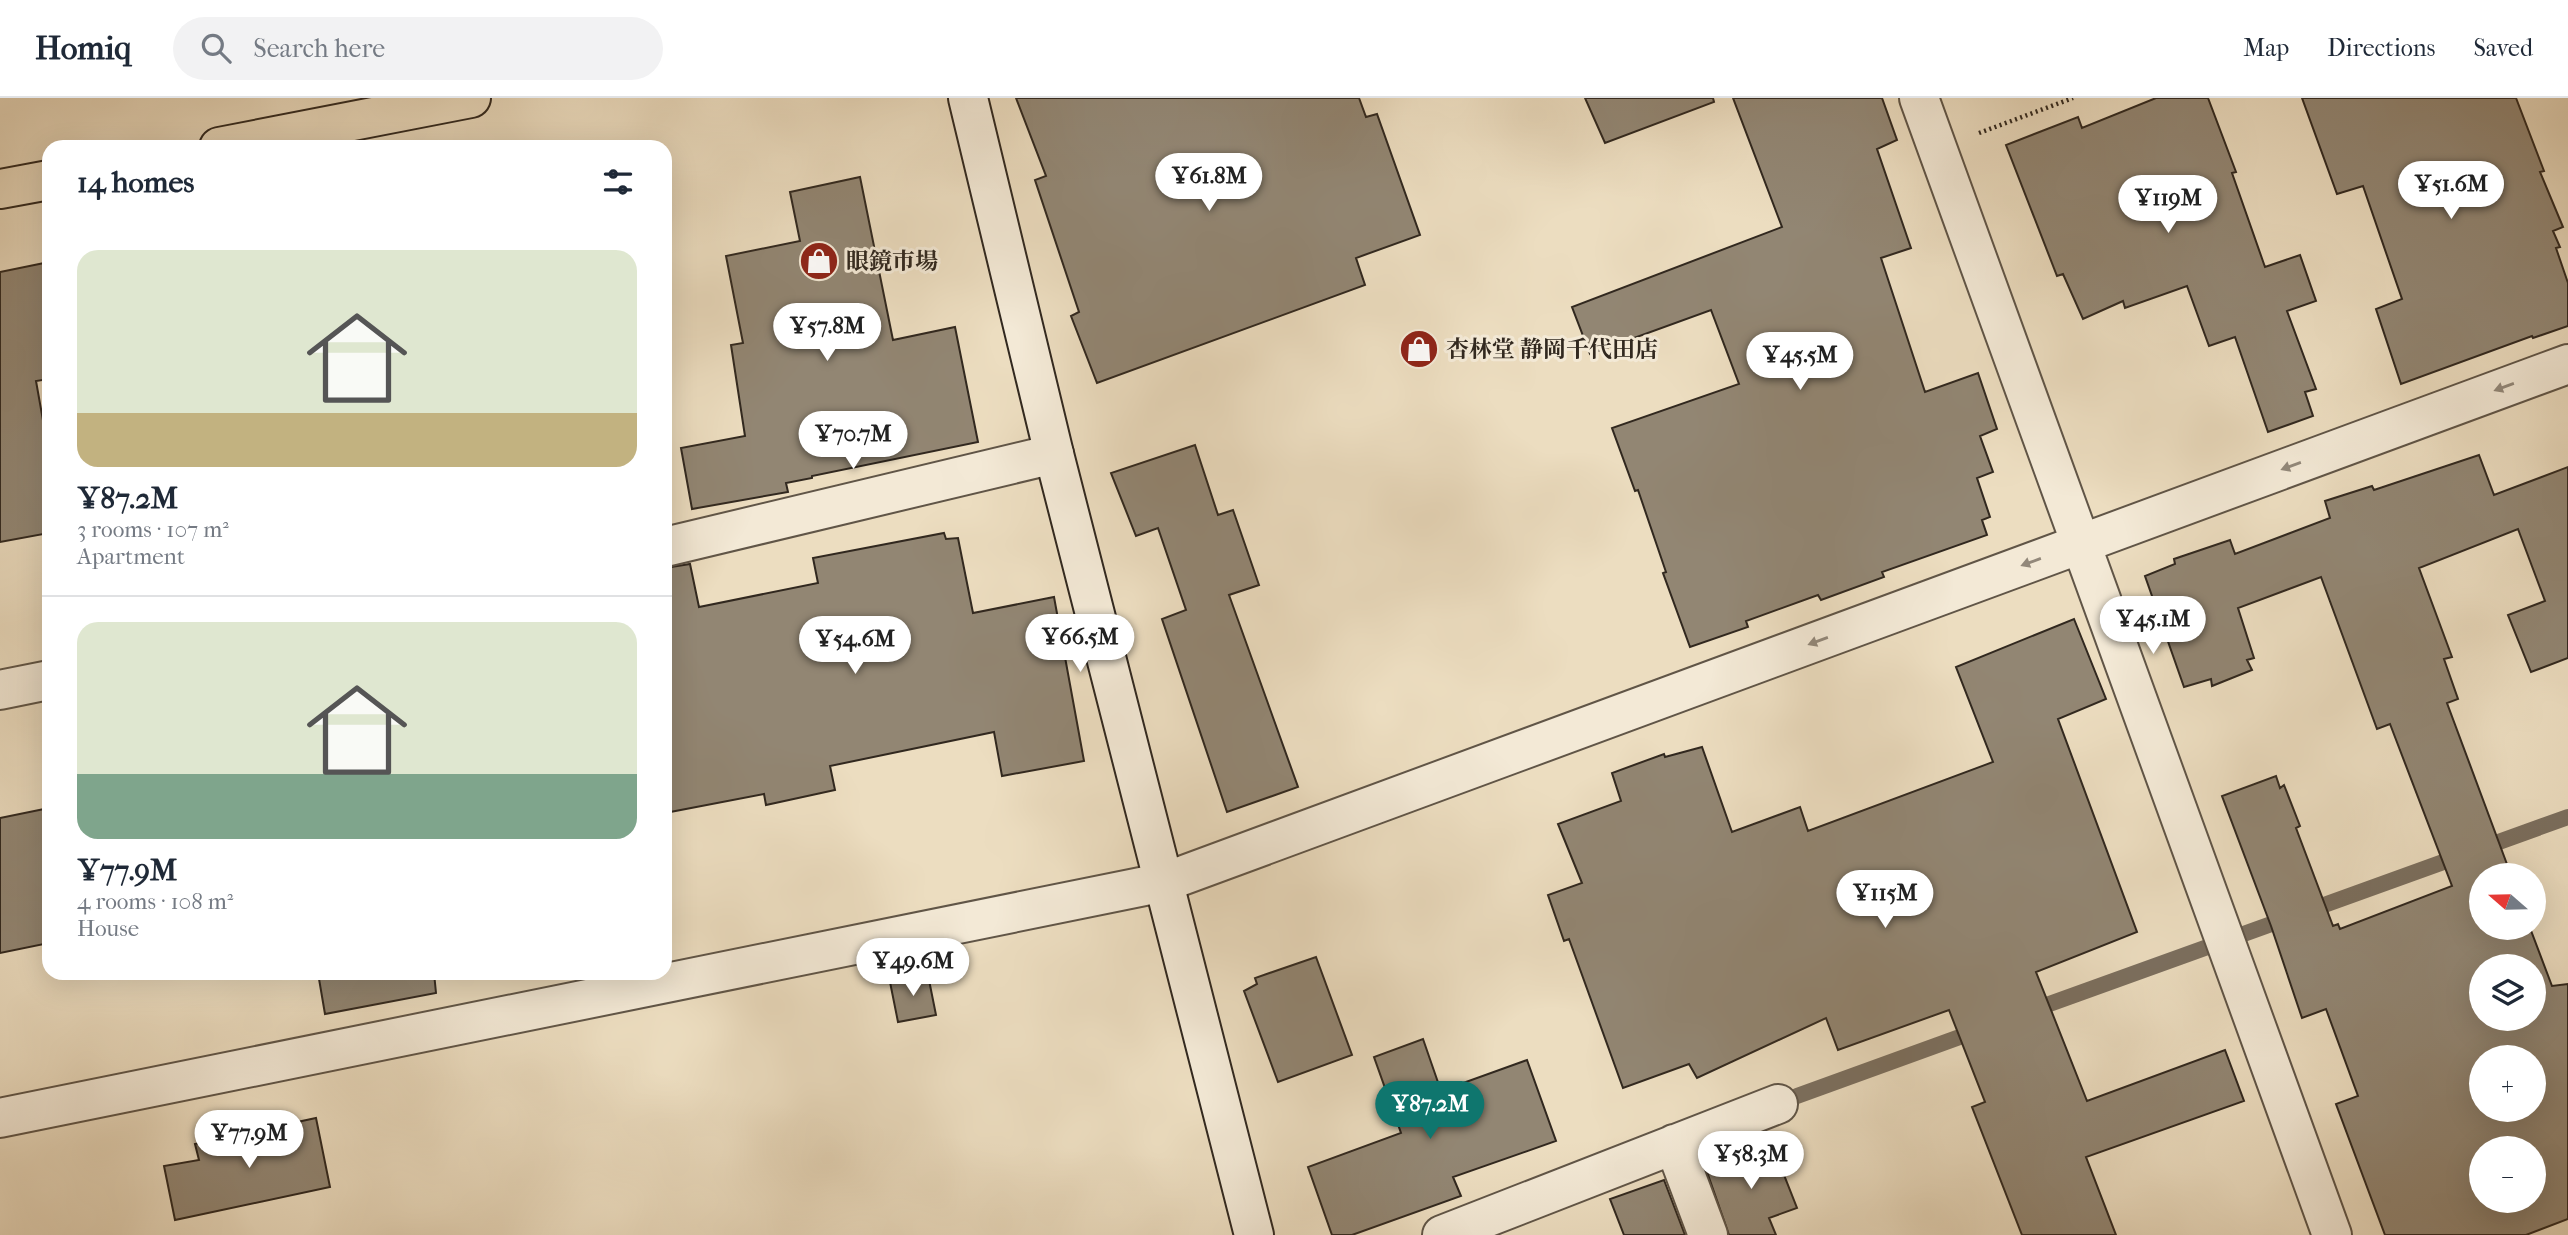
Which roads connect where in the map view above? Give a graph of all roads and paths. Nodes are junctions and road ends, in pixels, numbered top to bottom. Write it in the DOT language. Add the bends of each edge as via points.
graph roads {
  1 [pos="471,98"];
  2 [pos="968,98"];
  3 [pos="1919,98"];
  4 [pos="2073,98"];
  5 [pos="255,140"];
  6 [pos="1939,148"];
  7 [pos="42,181"];
  8 [pos="0,189"];
  9 [pos="2568,364"];
  10 [pos="1054,454"];
  11 [pos="2081,544"];
  12 [pos="672,545"];
  13 [pos="42,681"];
  14 [pos="0,690"];
  15 [pos="1165,883"];
  16 [pos="1778,1104"];
  17 [pos="0,1118"];
  18 [pos="1674,1144"];
  19 [pos="1254,1235"];
  20 [pos="1442,1235"];
  21 [pos="1708,1235"];
  22 [pos="2332,1235"];
  1 -- 5 [label="main road"];
  2 -- 10 [label="street"];
  3 -- 6 [label="street"];
  4 -- 6 [label="path"];
  6 -- 11 [label="street"];
  7 -- 8 [label="main road"];
  9 -- 11 [label="street, one-way"];
  10 -- 12 [label="street"];
  10 -- 15 [label="street"];
  11 -- 15 [label="street, one-way"];
  11 -- 22 [label="street"];
  13 -- 14 [label="street"];
  15 -- 17 [label="street"];
  15 -- 19 [label="street"];
  16 -- 18 [label="street"];
  18 -- 20 [label="street"];
  18 -- 21 [label="street"];
}
